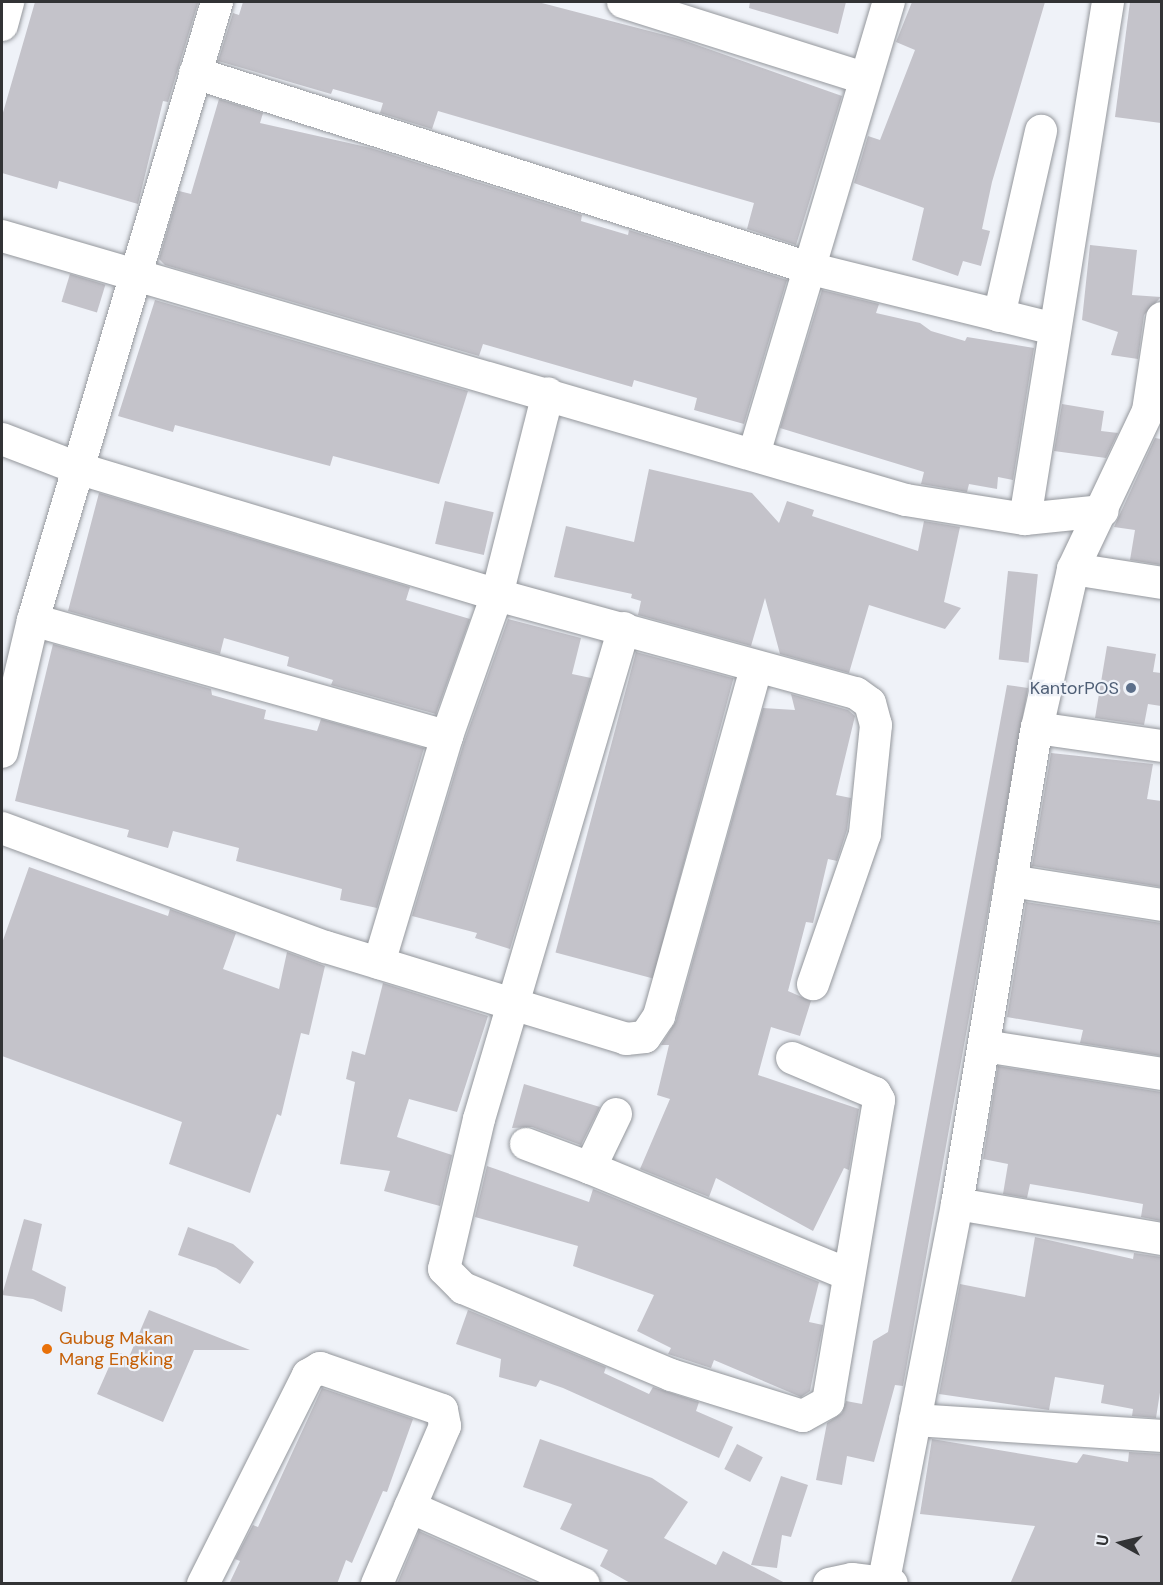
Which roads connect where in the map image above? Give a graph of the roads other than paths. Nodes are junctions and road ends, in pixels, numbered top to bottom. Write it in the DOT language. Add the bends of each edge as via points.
graph roads {
  1 [pos="8,2"];
  2 [pos="217,2"];
  3 [pos="623,2"];
  4 [pos="889,2"];
  5 [pos="1108,2"];
  6 [pos="2,25"];
  7 [pos="195,73"];
  8 [pos="864,78"];
  9 [pos="1041,131"];
  10 [pos="2,236"];
  11 [pos="812,269"];
  12 [pos="136,273"];
  13 [pos="999,316"];
  14 [pos="1161,318"];
  15 [pos="1055,329"];
  16 [pos="548,393"];
  17 [pos="1155,413"];
  18 [pos="2,438"];
  19 [pos="754,454"];
  20 [pos="77,468"];
  21 [pos="1103,511"];
  22 [pos="1025,519"];
  23 [pos="1073,569"];
  24 [pos="1161,583"];
  25 [pos="497,595"];
  26 [pos="33,620"];
  27 [pos="624,628"];
  28 [pos="756,668"];
  29 [pos="9,677"];
  30 [pos="1037,728"];
  31 [pos="447,735"];
  32 [pos="1161,746"];
  33 [pos="2,752"];
  34 [pos="2,828"];
  35 [pos="1011,881"];
  36 [pos="1161,905"];
  37 [pos="379,963"];
  38 [pos="813,984"];
  39 [pos="513,1003"];
  40 [pos="984,1046"];
  41 [pos="792,1058"];
  42 [pos="1161,1074"];
  43 [pos="616,1114"];
  44 [pos="525,1144"];
  45 [pos="591,1168"];
  46 [pos="957,1204"];
  47 [pos="1161,1239"];
  48 [pos="847,1274"];
  49 [pos="915,1420"];
  50 [pos="1161,1436"];
  51 [pos="410,1508"];
  52 [pos="844,1582"];
  53 [pos="888,1582"];
  54 [pos="203,1584"];
  55 [pos="377,1584"];
  56 [pos="584,1584"];
  1 -- 6 [label="street"];
  2 -- 7 [label="street"];
  3 -- 8 [label="street"];
  4 -- 8 [label="street"];
  5 -- 15 [label="street"];
  7 -- 11 [label="street"];
  7 -- 12 [label="street"];
  8 -- 11 [label="street"];
  9 -- 13 [label="street"];
  10 -- 12 [label="street"];
  11 -- 13 [label="street"];
  11 -- 19 [label="street"];
  12 -- 16 [label="street"];
  12 -- 20 [label="street"];
  13 -- 15 [label="street"];
  14 -- 17 [label="street"];
  15 -- 22 [label="street"];
  16 -- 19 [label="street"];
  16 -- 25 [label="street"];
  17 -- 21 [label="street"];
  18 -- 20 [label="street"];
  19 -- 22 [label="street" via="906,500"];
  20 -- 25 [label="street"];
  20 -- 26 [label="street"];
  21 -- 22 [label="street"];
  21 -- 23 [label="street"];
  23 -- 24 [label="street"];
  23 -- 30 [label="street"];
  25 -- 27 [label="street"];
  25 -- 31 [label="street"];
  26 -- 29 [label="street"];
  26 -- 31 [label="street"];
  27 -- 28 [label="street"];
  27 -- 39 [label="street"];
  28 -- 38 [label="street" via="856,693 870,703 876,725 865,834"];
  28 -- 39 [label="street" via="658,1016 645,1037 627,1039"];
  29 -- 33 [label="street"];
  30 -- 32 [label="street"];
  30 -- 35 [label="street"];
  31 -- 37 [label="street"];
  34 -- 37 [label="street"];
  35 -- 36 [label="street"];
  35 -- 40 [label="street"];
  37 -- 39 [label="street"];
  39 -- 48 [label="street" via="442,1262 452,1279 671,1376 803,1416 828,1402"];
  40 -- 42 [label="street"];
  40 -- 46 [label="street"];
  41 -- 48 [label="street" via="878,1097"];
  43 -- 45 [label="street"];
  44 -- 45 [label="street"];
  45 -- 48 [label="street"];
  46 -- 47 [label="street"];
  46 -- 49 [label="street"];
  49 -- 50 [label="street"];
  49 -- 53 [label="street"];
  51 -- 54 [label="street" via="445,1426 442,1410 325,1368 315,1369"];
  51 -- 55 [label="street"];
  51 -- 56 [label="street"];
  52 -- 53 [label="street"];
}
